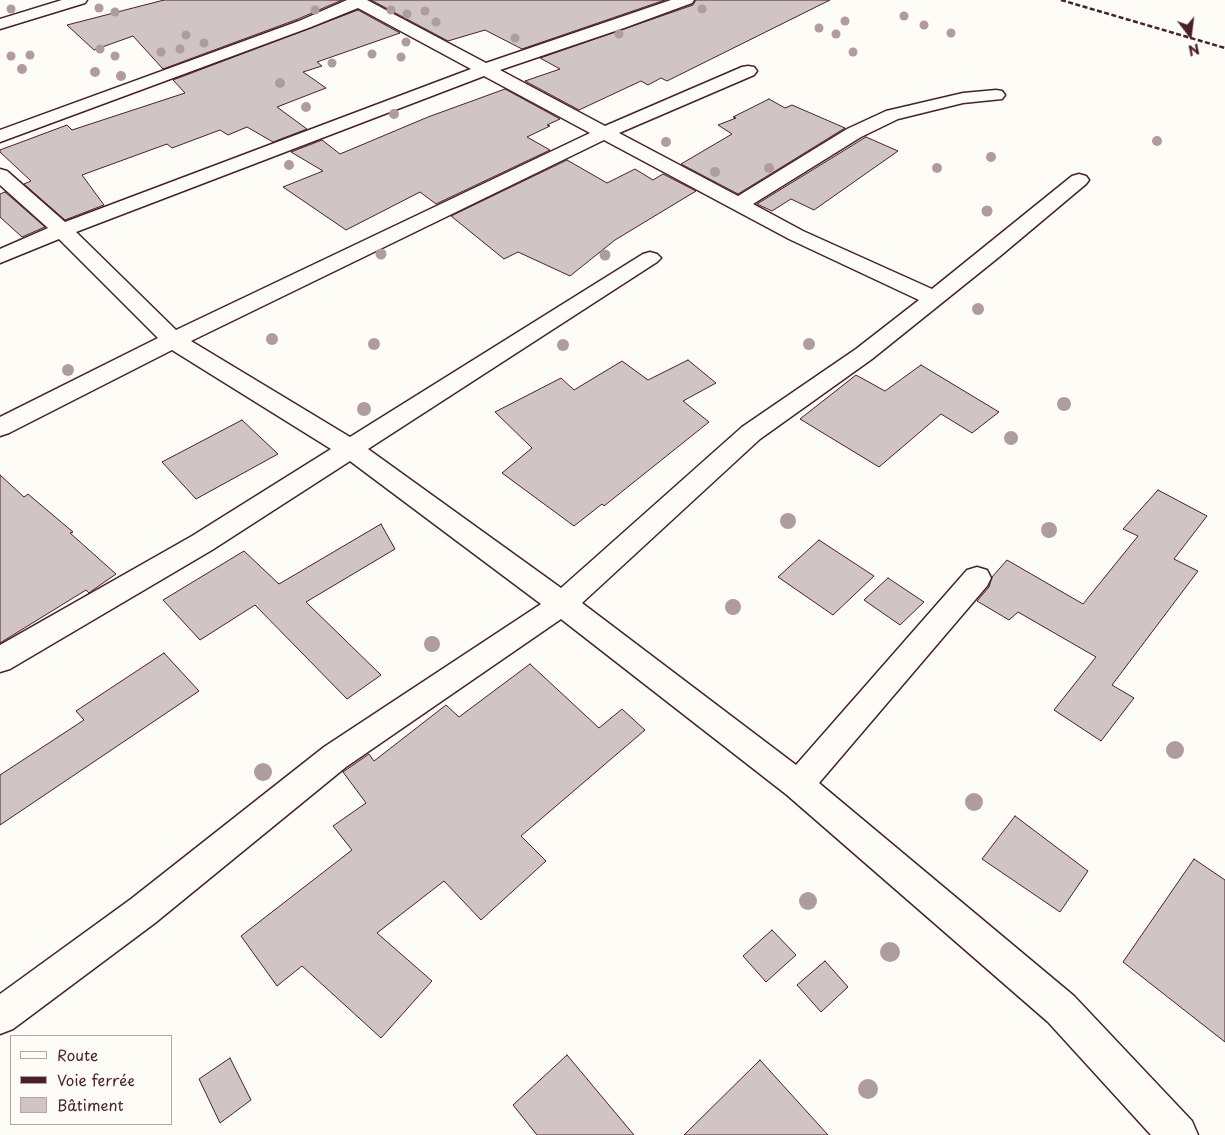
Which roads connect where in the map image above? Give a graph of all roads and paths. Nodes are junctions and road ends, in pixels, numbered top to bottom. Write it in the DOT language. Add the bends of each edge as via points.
graph roads {
  1 [pos="79,0"];
  2 [pos="686,0"];
  3 [pos="356,1"];
  4 [pos="0,24"];
  5 [pos="485,70"];
  6 [pos="748,71"];
  7 [pos="996,95"];
  8 [pos="604,133"];
  9 [pos="0,136"];
  10 [pos="0,175"];
  11 [pos="1079,180"];
  12 [pos="740,204"];
  13 [pos="62,230"];
  14 [pos="0,257"];
  15 [pos="650,258"];
  16 [pos="933,298"];
  17 [pos="173,340"];
  18 [pos="0,427"];
  19 [pos="349,448"];
  20 [pos="977,578"];
  21 [pos="562,604"];
  22 [pos="0,660"];
  23 [pos="798,784"];
  24 [pos="0,1016"];
  25 [pos="1178,1135"];
  1 -- 4 [label="street"];
  2 -- 5 [label="street"];
  3 -- 5 [label="street"];
  3 -- 9 [label="street" via="305,24"];
  5 -- 8 [label="street"];
  5 -- 13 [label="street"];
  6 -- 8 [label="street"];
  7 -- 12 [label="street" via="963,98 892,115 854,133"];
  8 -- 12 [label="street"];
  8 -- 17 [label="street"];
  10 -- 13 [label="street"];
  11 -- 16 [label="street"];
  12 -- 16 [label="street" via="796,235"];
  13 -- 14 [label="street"];
  13 -- 17 [label="street"];
  15 -- 19 [label="street"];
  16 -- 21 [label="street" via="864,354 752,433"];
  17 -- 18 [label="street"];
  17 -- 19 [label="street"];
  19 -- 21 [label="street"];
  19 -- 22 [label="street" via="202,542"];
  20 -- 23 [label="street"];
  21 -- 23 [label="street"];
  21 -- 24 [label="street" via="335,757 143,911"];
  23 -- 25 [label="street" via="1061,1009"];
}
